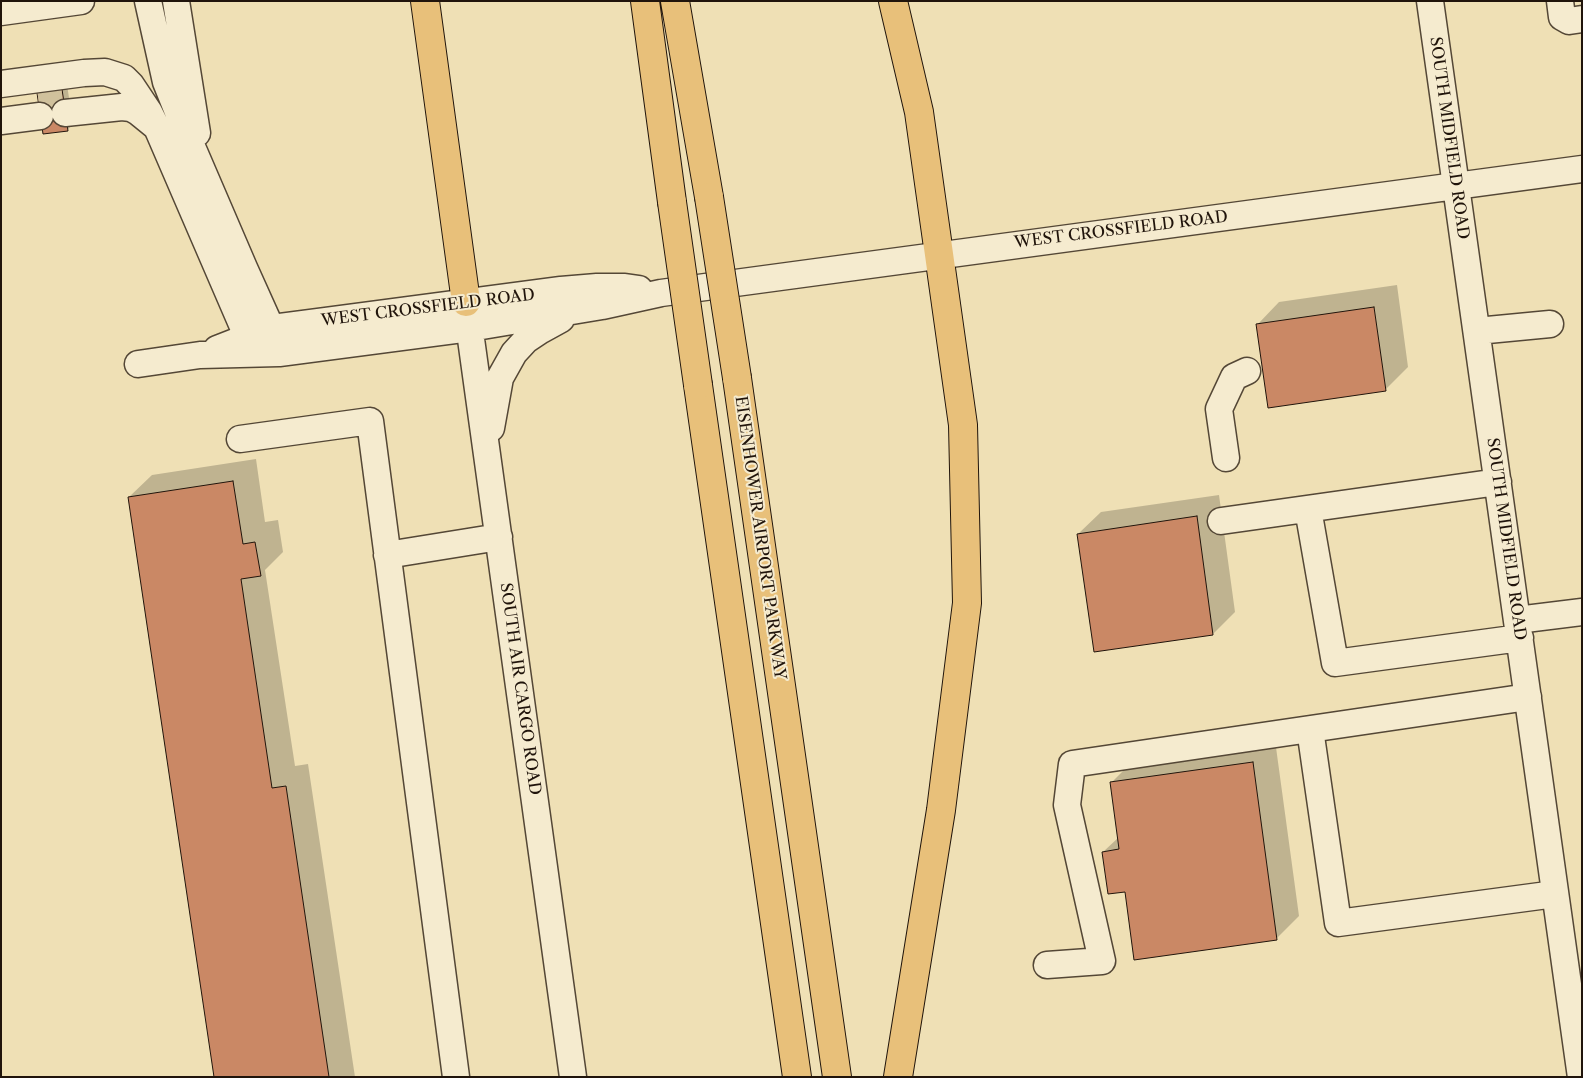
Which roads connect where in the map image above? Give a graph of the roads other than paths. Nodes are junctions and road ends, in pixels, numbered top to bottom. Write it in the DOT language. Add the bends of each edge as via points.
graph roads {
  1 [pos="81,1"];
  2 [pos="148,1"];
  3 [pos="176,1"];
  4 [pos="425,1"];
  5 [pos="645,1"];
  6 [pos="675,1"];
  7 [pos="893,1"];
  8 [pos="1430,1"];
  9 [pos="1560,1"];
  10 [pos="1,12"];
  11 [pos="1582,19"];
  12 [pos="1,84"];
  13 [pos="1,101"];
  14 [pos="51,105"];
  15 [pos="1,121"];
  16 [pos="158,129"];
  17 [pos="1582,169"];
  18 [pos="203,173"];
  19 [pos="1456,186"];
  20 [pos="939,254"];
  21 [pos="661,293"];
  22 [pos="588,309"];
  23 [pos="468,315"];
  24 [pos="1550,324"];
  25 [pos="1477,331"];
  26 [pos="262,343"];
  27 [pos="138,364"];
  28 [pos="1247,371"];
  29 [pos="240,438"];
  30 [pos="487,451"];
  31 [pos="1226,458"];
  32 [pos="1498,482"];
  33 [pos="1308,509"];
  34 [pos="1221,521"];
  35 [pos="499,536"];
  36 [pos="388,555"];
  37 [pos="1582,612"];
  38 [pos="1518,629"];
  39 [pos="1528,697"];
  40 [pos="1310,729"];
  41 [pos="1555,894"];
  42 [pos="1571,926"];
  43 [pos="1047,965"];
  44 [pos="456,1077"];
  45 [pos="573,1077"];
  46 [pos="796,1077"];
  47 [pos="837,1077"];
  48 [pos="898,1077"];
  49 [pos="1581,1077"];
  1 -- 10 [label="street"];
  2 -- 18 [label="street" via="166,82"];
  3 -- 18 [label="street"];
  4 -- 23 [label="main road"];
  5 -- 46 [label="main road, bridge"];
  6 -- 47 [label="main road, EISENHOWER AIRPORT PARKWAY, bridge" via="737,378"];
  7 -- 20 [label="main road" via="918,112"];
  8 -- 19 [label="street, SOUTH MIDFIELD ROAD"];
  9 -- 11 [label="street" via="1562,17 1570,21"];
  12 -- 16 [label="street" via="84,72 115,74 131,85"];
  13 -- 14 [label="street"];
  14 -- 15 [label="street"];
  14 -- 16 [label="street" via="114,88 126,90"];
  16 -- 26 [label="street"];
  17 -- 19 [label="street, WEST CROSSFIELD ROAD"];
  18 -- 26 [label="street" via="267,319"];
  19 -- 20 [label="street, WEST CROSSFIELD ROAD"];
  19 -- 25 [label="street, SOUTH MIDFIELD ROAD"];
  20 -- 21 [label="street, WEST CROSSFIELD ROAD"];
  20 -- 48 [label="main road" via="963,425 967,603 940,810"];
  21 -- 22 [label="street, WEST CROSSFIELD ROAD"];
  21 -- 23 [label="street, WEST CROSSFIELD ROAD" via="625,287 597,287"];
  22 -- 23 [label="street, WEST CROSSFIELD ROAD"];
  22 -- 30 [label="street" via="541,330 514,353 500,378"];
  23 -- 26 [label="street, WEST CROSSFIELD ROAD" via="280,327"];
  23 -- 30 [label="street, SOUTH AIR CARGO ROAD"];
  24 -- 25 [label="street"];
  25 -- 32 [label="street, SOUTH MIDFIELD ROAD"];
  26 -- 27 [label="street, WEST CROSSFIELD ROAD"];
  28 -- 31 [label="street" via="1234,377 1219,409"];
  29 -- 36 [label="street" via="370,421"];
  30 -- 35 [label="street, SOUTH AIR CARGO ROAD"];
  32 -- 33 [label="street"];
  32 -- 38 [label="street, SOUTH MIDFIELD ROAD"];
  33 -- 34 [label="street"];
  33 -- 38 [label="street" via="1335,663"];
  35 -- 36 [label="street"];
  35 -- 45 [label="street, SOUTH AIR CARGO ROAD"];
  36 -- 44 [label="street"];
  37 -- 38 [label="street"];
  38 -- 39 [label="street, SOUTH MIDFIELD ROAD"];
  39 -- 40 [label="street"];
  39 -- 41 [label="street, SOUTH MIDFIELD ROAD"];
  40 -- 41 [label="street" via="1338,923"];
  40 -- 43 [label="street" via="1072,764 1067,805 1102,961"];
  41 -- 42 [label="street, SOUTH MIDFIELD ROAD"];
  42 -- 49 [label="street, SOUTH MIDFIELD ROAD"];
}
